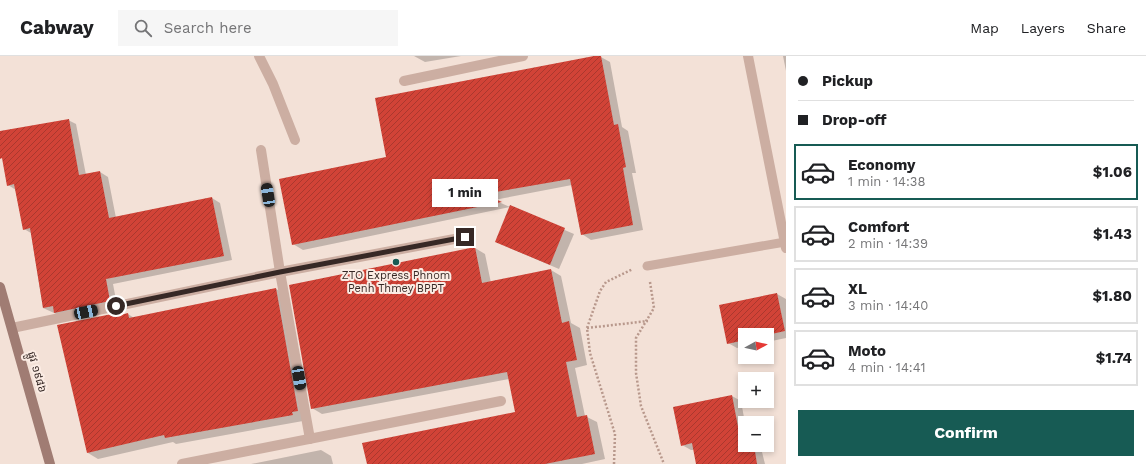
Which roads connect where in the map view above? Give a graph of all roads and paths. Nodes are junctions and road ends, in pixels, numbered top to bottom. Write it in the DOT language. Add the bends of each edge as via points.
graph roads {
  1 [pos="259,56"];
  2 [pos="523,56"];
  3 [pos="748,56"];
  4 [pos="476,61"];
  5 [pos="404,81"];
  6 [pos="295,140"];
  7 [pos="261,150"];
  8 [pos="465,237"];
  9 [pos="785,245"];
  10 [pos="647,266"];
  11 [pos="280,272"];
  12 [pos="0,287"];
  13 [pos="648,321"];
  14 [pos="12,328"];
  15 [pos="587,328"];
  16 [pos="501,401"];
  17 [pos="310,439"];
  18 [pos="50,464"];
  19 [pos="182,464"];
  20 [pos="614,464"];
  21 [pos="664,464"];
  1 -- 6 [label="street"];
  2 -- 4 [label="street"];
  3 -- 9 [label="street"];
  4 -- 5 [label="street"];
  7 -- 11 [label="street"];
  8 -- 11 [label="street"];
  9 -- 10 [label="lane"];
  10 -- 13 [label="path" via="654,308"];
  10 -- 15 [label="path" via="625,272 606,282 600,291"];
  11 -- 14 [label="street"];
  11 -- 17 [label="street"];
  12 -- 14 [label="main road, ផ្លូវ ១៩៨៦"];
  13 -- 15 [label="path"];
  13 -- 21 [label="path" via="636,338 636,373 641,406"];
  14 -- 18 [label="main road, ផ្លូវ ១៩៨៦"];
  15 -- 20 [label="path" via="590,352 615,434"];
  16 -- 17 [label="street"];
  17 -- 19 [label="street"];
}
